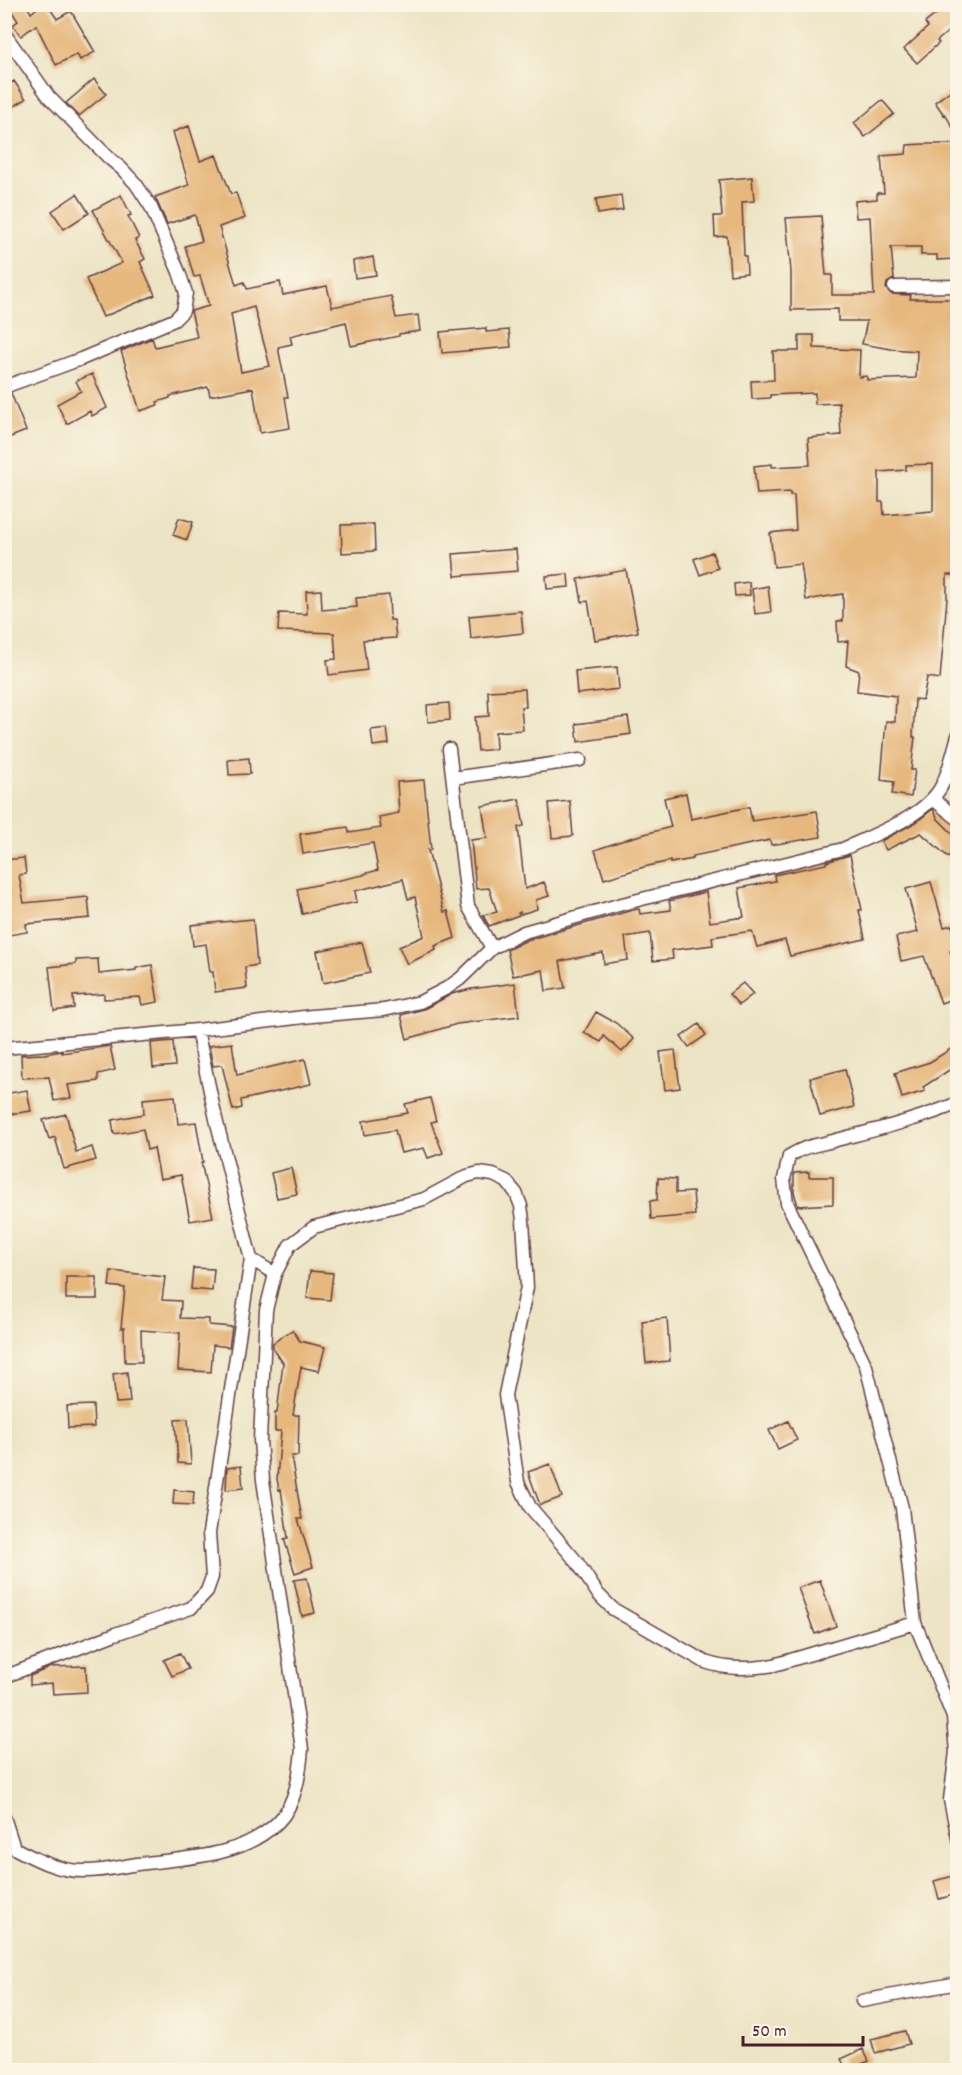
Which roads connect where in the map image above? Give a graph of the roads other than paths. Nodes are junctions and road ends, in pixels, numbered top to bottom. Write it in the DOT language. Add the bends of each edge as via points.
graph roads {
  1 [pos="4,33"];
  2 [pos="957,286"];
  3 [pos="894,287"];
  4 [pos="4,387"];
  5 [pos="957,736"];
  6 [pos="449,749"];
  7 [pos="580,760"];
  8 [pos="453,777"];
  9 [pos="933,799"];
  10 [pos="957,819"];
  11 [pos="492,948"];
  12 [pos="197,1030"];
  13 [pos="4,1048"];
  14 [pos="957,1103"];
  15 [pos="250,1259"];
  16 [pos="275,1274"];
  17 [pos="915,1623"];
  18 [pos="4,1677"];
  19 [pos="4,1817"];
  20 [pos="957,1838"];
  21 [pos="957,1983"];
  22 [pos="862,2001"];
  1 -- 4 [label="street" via="49,97 136,184 154,214 186,293 183,311 174,320"];
  2 -- 3 [label="street"];
  5 -- 9 [label="street" via="942,785"];
  6 -- 8 [label="street"];
  7 -- 8 [label="street"];
  8 -- 11 [label="street" via="468,906"];
  9 -- 10 [label="street"];
  9 -- 11 [label="street" via="915,813 843,849 622,904 524,932"];
  11 -- 12 [label="street" via="460,979 420,1002 384,1010"];
  12 -- 13 [label="street"];
  12 -- 15 [label="street"];
  14 -- 17 [label="street" via="937,1112 804,1147 789,1156 784,1179 787,1203 866,1366 902,1508"];
  15 -- 16 [label="street"];
  15 -- 18 [label="street" via="209,1533 212,1577 207,1591 190,1608"];
  16 -- 17 [label="street" via="290,1245 314,1227 424,1199 479,1173 506,1181 520,1206 527,1280 505,1395 518,1482 530,1507 577,1562 597,1594 613,1609 705,1662 721,1667 774,1665"];
  16 -- 19 [label="street" via="266,1310 260,1440 301,1741 300,1772 292,1798 280,1820 261,1836 238,1847 208,1855 82,1871 42,1863 14,1848"];
  17 -- 20 [label="street" via="953,1717 956,1752 950,1800"];
  21 -- 22 [label="street"];
}
